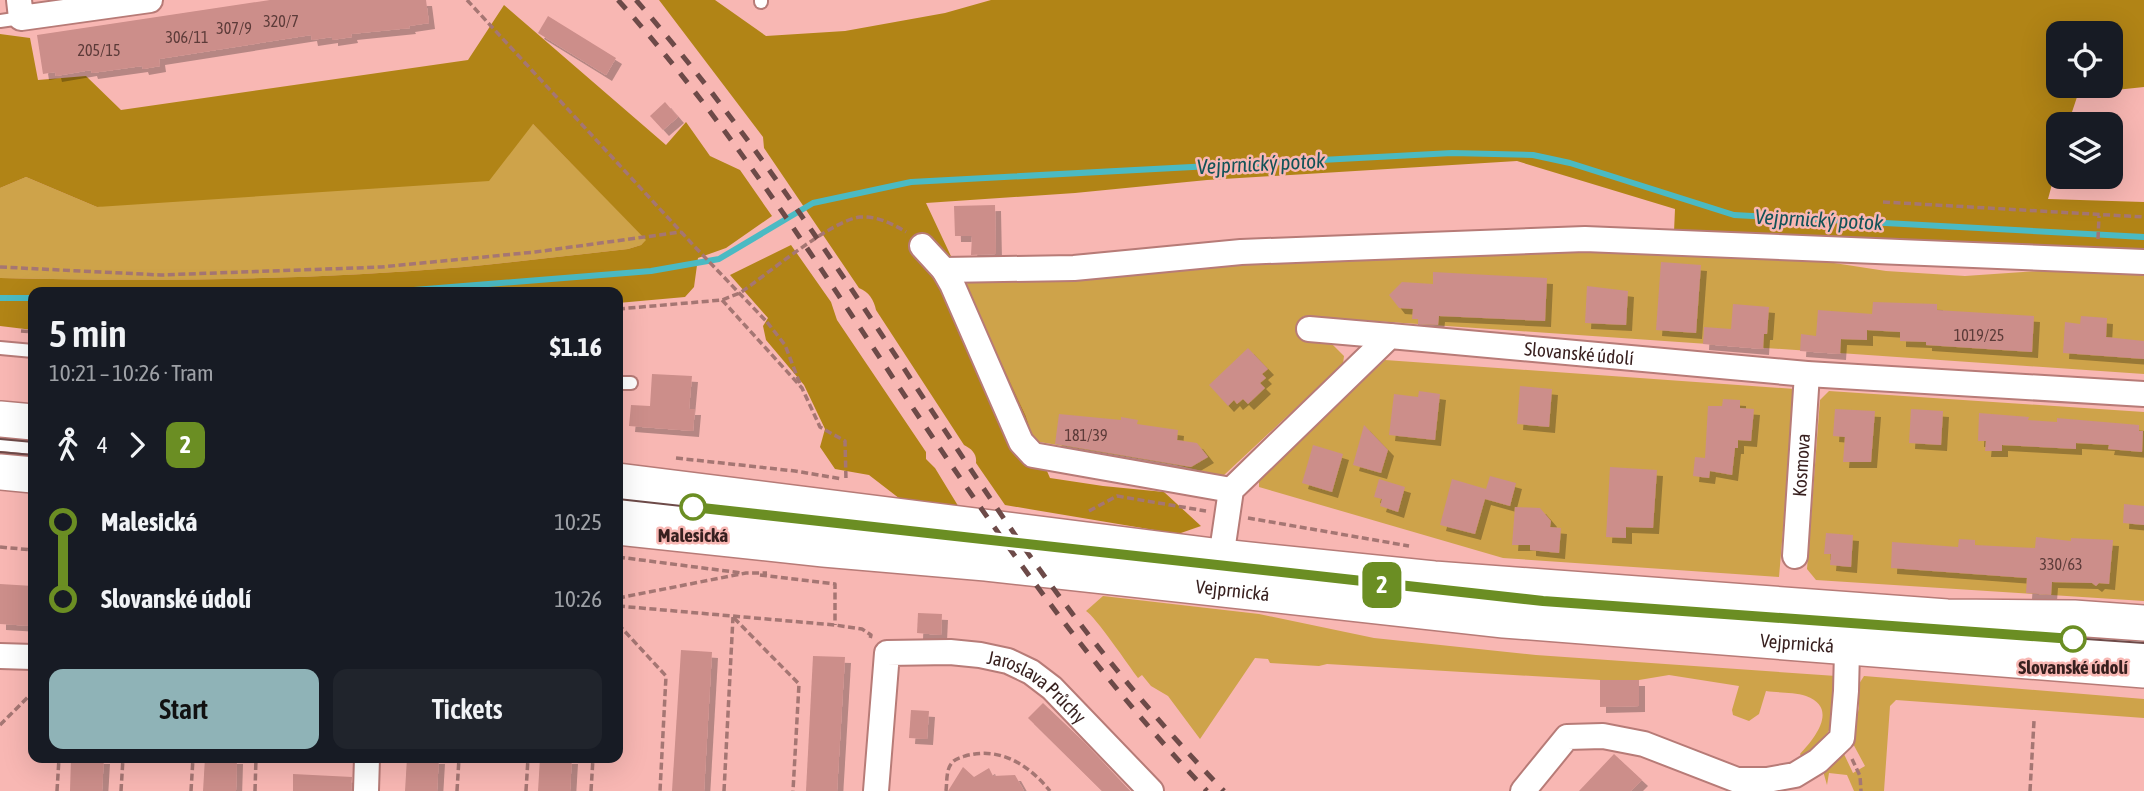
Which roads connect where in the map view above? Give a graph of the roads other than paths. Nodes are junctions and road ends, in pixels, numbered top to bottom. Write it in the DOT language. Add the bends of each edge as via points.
graph roads {
  1 [pos="150,0"];
  2 [pos="13,13"];
  3 [pos="922,246"];
  4 [pos="2144,262"];
  5 [pos="944,270"];
  6 [pos="1308,328"];
  7 [pos="1390,336"];
  8 [pos="0,348"];
  9 [pos="28,351"];
  10 [pos="1807,374"];
  11 [pos="2144,394"];
  12 [pos="0,419"];
  13 [pos="28,422"];
  14 [pos="0,445"];
  15 [pos="28,448"];
  16 [pos="0,472"];
  17 [pos="28,475"];
  18 [pos="623,482"];
  19 [pos="1231,490"];
  20 [pos="623,505"];
  21 [pos="623,528"];
  22 [pos="1001,547"];
  23 [pos="1794,556"];
  24 [pos="1219,572"];
  25 [pos="1492,600"];
  26 [pos="2144,623"];
  27 [pos="1848,628"];
  28 [pos="2144,648"];
  29 [pos="0,656"];
  30 [pos="28,657"];
  31 [pos="2144,670"];
  32 [pos="367,763"];
  33 [pos="366,791"];
  34 [pos="876,791"];
  35 [pos="1151,791"];
  36 [pos="1523,791"];
  1 -- 2 [label="street"];
  3 -- 5 [label="street"];
  4 -- 5 [label="street" via="1585,239 1241,252 1074,268"];
  5 -- 19 [label="street" via="1021,442 1032,455"];
  6 -- 7 [label="street, Slovanské údolí"];
  7 -- 10 [label="street, Slovanské údolí"];
  7 -- 19 [label="street"];
  8 -- 9 [label="lane"];
  10 -- 11 [label="street, Slovanské údolí"];
  10 -- 23 [label="street, Kosmova"];
  12 -- 13 [label="main road"];
  14 -- 15 [label="lane"];
  16 -- 17 [label="main road"];
  18 -- 24 [label="main road, Vejprnická"];
  19 -- 24 [label="street"];
  20 -- 22 [label="lane"];
  21 -- 24 [label="main road, Vejprnická" via="964,561"];
  24 -- 27 [label="main road, Vejprnická" via="1460,582"];
  25 -- 27 [label="lane, Vejprnická"];
  26 -- 27 [label="main road, Vejprnická" via="1948,618"];
  27 -- 28 [label="lane, Vejprnická"];
  27 -- 31 [label="main road, Vejprnická"];
  27 -- 36 [label="street, Vejprnická" via="1842,738 1795,775 1737,780 1644,744 1604,736 1567,737"];
  29 -- 30 [label="street"];
  32 -- 33 [label="street"];
  34 -- 35 [label="street, Jaroslava Průchy" via="878,651 980,655 1031,672"];
}
